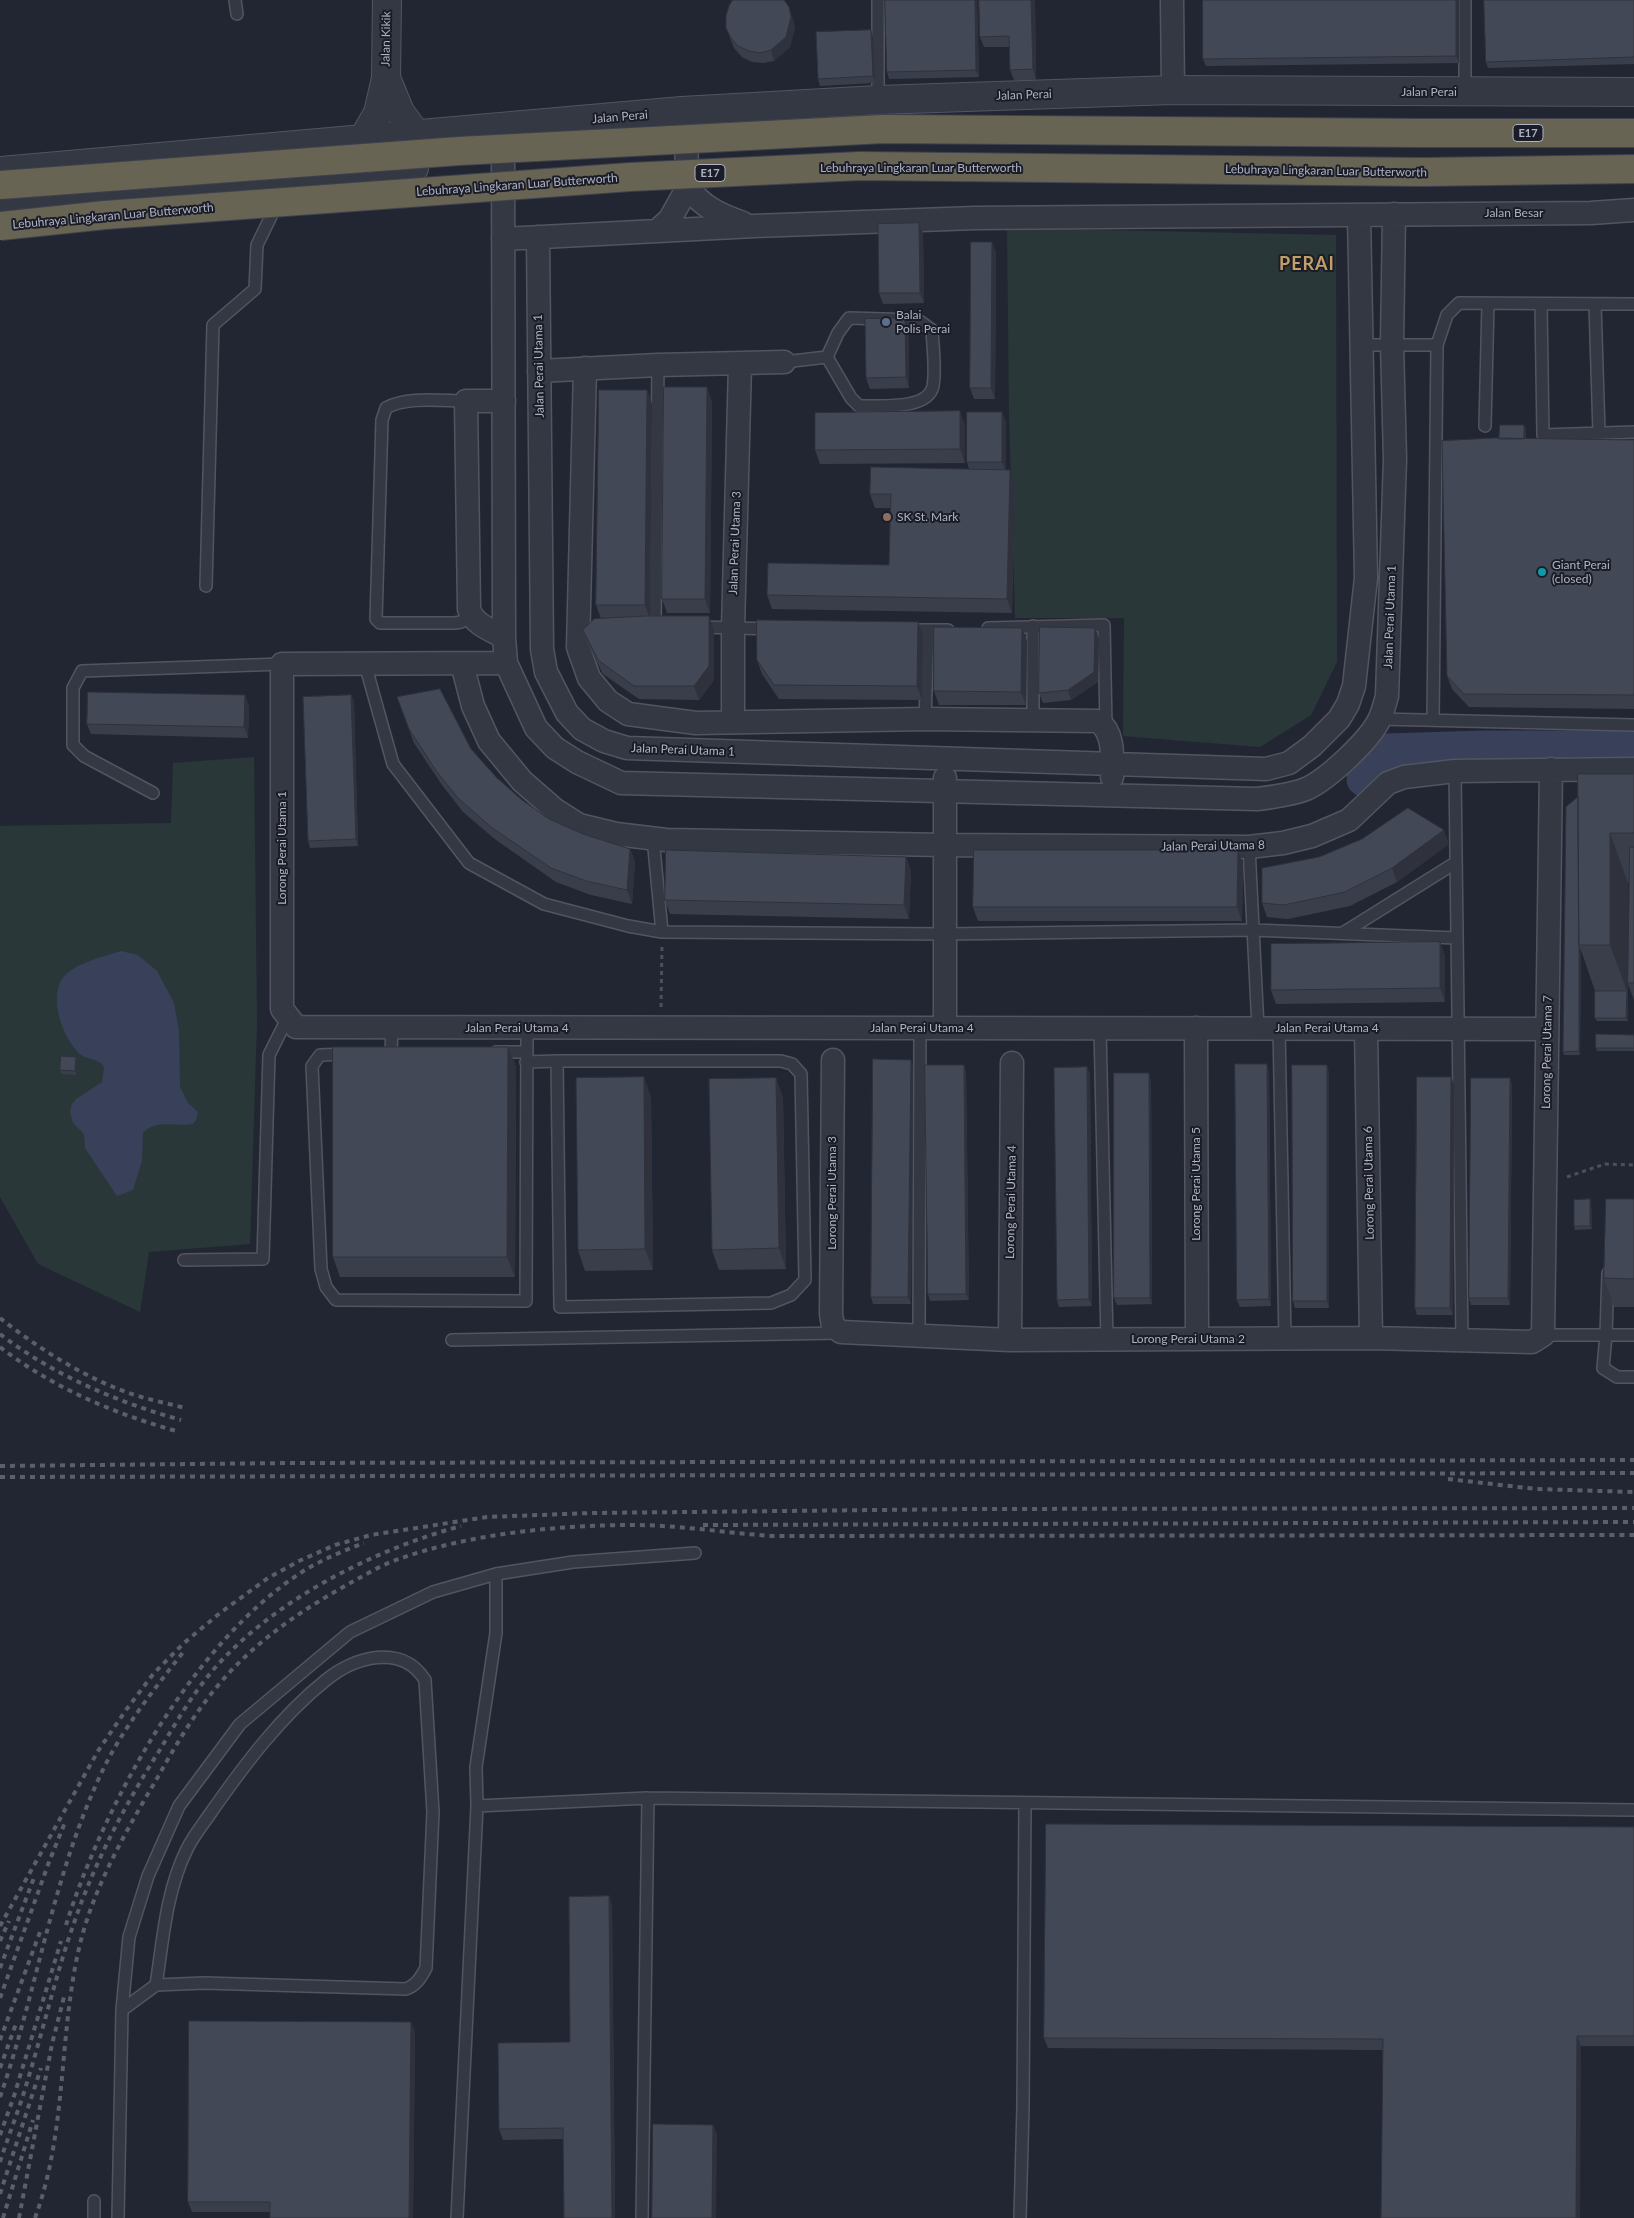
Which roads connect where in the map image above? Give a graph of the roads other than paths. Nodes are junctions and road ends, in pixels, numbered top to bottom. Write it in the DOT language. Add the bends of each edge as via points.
graph roads {
  1 [pos="236,0"];
  2 [pos="387,0"];
  3 [pos="878,0"];
  4 [pos="1172,0"];
  5 [pos="1465,0"];
  6 [pos="237,14"];
  7 [pos="386,78"];
  8 [pos="1173,90"];
  9 [pos="1465,92"];
  10 [pos="1634,92"];
  11 [pos="878,100"];
  12 [pos="664,113"];
  13 [pos="503,127"];
  14 [pos="1634,133"];
  15 [pos="416,134"];
  16 [pos="363,139"];
  17 [pos="503,160"];
  18 [pos="1634,169"];
  19 [pos="0,171"];
  20 [pos="290,178"];
  21 [pos="0,185"];
  22 [pos="688,187"];
  23 [pos="0,202"];
  24 [pos="1634,210"];
  25 [pos="1394,214"];
  26 [pos="1359,215"];
  27 [pos="0,226"];
  28 [pos="754,226"];
  29 [pos="657,231"];
  30 [pos="538,237"];
  31 [pos="503,238"];
  32 [pos="1488,304"];
  33 [pos="1541,304"];
  34 [pos="1595,304"];
  35 [pos="1634,304"];
  36 [pos="1392,344"];
  37 [pos="1362,345"];
  38 [pos="1437,345"];
  39 [pos="827,357"];
  40 [pos="784,362"];
  41 [pos="740,364"];
  42 [pos="658,365"];
  43 [pos="585,368"];
  44 [pos="539,371"];
  45 [pos="466,401"];
  46 [pos="504,401"];
  47 [pos="1485,426"];
  48 [pos="1634,432"];
  49 [pos="1599,433"];
  50 [pos="206,586"];
  51 [pos="471,616"];
  52 [pos="655,626"];
  53 [pos="1033,626"];
  54 [pos="684,627"];
  55 [pos="732,628"];
  56 [pos="976,628"];
  57 [pos="781,629"];
  58 [pos="956,629"];
  59 [pos="898,630"];
  60 [pos="928,630"];
  61 [pos="504,637"];
  62 [pos="282,664"];
  63 [pos="366,664"];
  64 [pos="462,664"];
  65 [pos="506,664"];
  66 [pos="925,719"];
  67 [pos="1380,719"];
  68 [pos="1432,719"];
  69 [pos="1033,720"];
  70 [pos="733,721"];
  71 [pos="1634,725"];
  72 [pos="1106,726"];
  73 [pos="946,759"];
  74 [pos="1112,763"];
  75 [pos="1551,769"];
  76 [pos="1634,769"];
  77 [pos="1455,771"];
  78 [pos="945,792"];
  79 [pos="153,793"];
  80 [pos="1111,796"];
  81 [pos="653,838"];
  82 [pos="945,846"];
  83 [pos="1250,847"];
  84 [pos="1455,862"];
  85 [pos="1253,930"];
  86 [pos="662,932"];
  87 [pos="1343,933"];
  88 [pos="946,934"];
  89 [pos="1457,938"];
  90 [pos="292,1022"];
  91 [pos="392,1027"];
  92 [pos="527,1028"];
  93 [pos="920,1028"];
  94 [pos="945,1028"];
  95 [pos="1100,1028"];
  96 [pos="1196,1028"];
  97 [pos="1269,1028"];
  98 [pos="1366,1029"];
  99 [pos="1458,1029"];
  100 [pos="1547,1029"];
  101 [pos="488,1052"];
  102 [pos="356,1054"];
  103 [pos="411,1054"];
  104 [pos="526,1057"];
  105 [pos="833,1060"];
  106 [pos="557,1061"];
  107 [pos="1012,1064"];
  108 [pos="184,1260"];
  109 [pos="1608,1266"];
  110 [pos="837,1329"];
  111 [pos="1543,1335"];
  112 [pos="1634,1335"];
  113 [pos="919,1336"];
  114 [pos="1606,1336"];
  115 [pos="1371,1338"];
  116 [pos="1197,1339"];
  117 [pos="1285,1339"];
  118 [pos="452,1340"];
  119 [pos="1010,1340"];
  120 [pos="1107,1340"];
  121 [pos="1462,1340"];
  122 [pos="1634,1377"];
  123 [pos="696,1553"];
  124 [pos="496,1574"];
  125 [pos="648,1798"];
  126 [pos="1025,1803"];
  127 [pos="477,1806"];
  128 [pos="1634,1810"];
  129 [pos="156,1985"];
  130 [pos="122,2010"];
  131 [pos="94,2201"];
  132 [pos="94,2218"];
  133 [pos="118,2218"];
  134 [pos="457,2218"];
  135 [pos="642,2218"];
  136 [pos="1020,2218"];
  1 -- 6 [label="lane"];
  2 -- 7 [label="street, Jalan Kikik"];
  3 -- 11 [label="lane"];
  4 -- 8 [label="street"];
  5 -- 9 [label="lane"];
  7 -- 15 [label="street, Jalan Kikik" via="400,112"];
  7 -- 16 [label="street, Jalan Kikik" via="378,113"];
  8 -- 9 [label="street, Jalan Perai"];
  8 -- 11 [label="street, Jalan Perai"];
  9 -- 10 [label="street, Jalan Perai"];
  11 -- 12 [label="street, Jalan Perai"];
  12 -- 13 [label="street, Jalan Perai"];
  12 -- 22 [label="street" via="686,145"];
  13 -- 15 [label="street, Jalan Perai"];
  13 -- 17 [label="street, Jalan Perai Utama 1"];
  14 -- 21 [label="highway, E17, bridge" via="883,129 449,152"];
  15 -- 16 [label="street, Jalan Perai"];
  16 -- 19 [label="street, Jalan Perai"];
  17 -- 20 [label="street"];
  17 -- 31 [label="street, Jalan Perai Utama 1"];
  18 -- 27 [label="highway, Lebuhraya Lingkaran Luar Butterworth / E17, bridge" via="1422,172 860,166 630,177 105,215"];
  20 -- 23 [label="street"];
  20 -- 50 [label="lane" via="257,245 255,290 213,325"];
  22 -- 28 [label="street" via="697,200 710,209"];
  22 -- 29 [label="street" via="670,219"];
  24 -- 25 [label="street, Jalan Besar"];
  25 -- 26 [label="street, Jalan Besar"];
  25 -- 36 [label="street, Jalan Perai Utama 1"];
  26 -- 28 [label="street, Jalan Besar" via="975,218"];
  26 -- 37 [label="street, Jalan Perai Utama 1"];
  28 -- 29 [label="street, Jalan Besar"];
  29 -- 30 [label="street, Jalan Besar"];
  30 -- 31 [label="street, Jalan Besar"];
  30 -- 44 [label="street, Jalan Perai Utama 1"];
  31 -- 46 [label="street, Jalan Perai Utama 1"];
  32 -- 33 [label="lane"];
  32 -- 38 [label="lane" via="1459,303 1447,314"];
  32 -- 47 [label="lane"];
  33 -- 34 [label="lane"];
  33 -- 49 [label="lane" via="1543,435"];
  34 -- 35 [label="lane"];
  34 -- 49 [label="lane"];
  36 -- 37 [label="lane"];
  36 -- 38 [label="lane"];
  36 -- 67 [label="street, Jalan Perai Utama 1" via="1395,459 1387,696"];
  37 -- 74 [label="street, Jalan Perai Utama 1" via="1366,578 1354,686 1348,704 1339,719 1312,746 1289,763 1266,769"];
  38 -- 68 [label="lane"];
  39 -- 39 [label="lane" via="849,318 918,320 932,330 933,387 928,397 916,404 859,406"];
  39 -- 40 [label="lane"];
  40 -- 41 [label="street"];
  41 -- 42 [label="street"];
  41 -- 55 [label="street, Jalan Perai Utama 3"];
  42 -- 43 [label="street"];
  42 -- 52 [label="lane"];
  43 -- 44 [label="street"];
  43 -- 70 [label="street" via="584,626 578,647 589,678 608,701 628,714 696,723"];
  44 -- 73 [label="street, Jalan Perai Utama 1" via="542,649 546,672 567,713 582,729 604,742 627,748"];
  45 -- 46 [label="street"];
  45 -- 51 [label="street"];
  45 -- 51 [label="lane" via="428,400 393,404 386,408 382,420 376,619 380,623 455,623"];
  46 -- 61 [label="street, Jalan Perai Utama 1"];
  48 -- 49 [label="lane"];
  51 -- 61 [label="street"];
  53 -- 56 [label="lane"];
  53 -- 69 [label="lane"];
  53 -- 72 [label="lane" via="1104,625"];
  54 -- 55 [label="lane"];
  55 -- 57 [label="lane"];
  55 -- 70 [label="street, Jalan Perai Utama 3"];
  58 -- 60 [label="lane"];
  59 -- 60 [label="lane"];
  60 -- 66 [label="lane"];
  61 -- 65 [label="street, Jalan Perai Utama 1"];
  62 -- 63 [label="street"];
  62 -- 79 [label="lane" via="82,671 73,688 73,746 84,756"];
  62 -- 90 [label="street, Lorong Perai Utama 1" via="282,1008"];
  63 -- 64 [label="street"];
  63 -- 86 [label="lane" via="393,764 469,863 544,904"];
  64 -- 65 [label="street"];
  64 -- 81 [label="street" via="473,706 489,740 522,781 554,809 580,825 616,834"];
  65 -- 78 [label="street, Jalan Perai Utama 1" via="536,728 555,748 621,783"];
  66 -- 69 [label="street"];
  66 -- 70 [label="street"];
  67 -- 68 [label="lane"];
  67 -- 80 [label="street, Jalan Perai Utama 1" via="1367,738 1324,778 1287,795 1257,799"];
  68 -- 71 [label="lane"];
  69 -- 72 [label="street" via="1098,721"];
  72 -- 74 [label="street"];
  73 -- 74 [label="street, Jalan Perai Utama 1"];
  73 -- 78 [label="street"];
  74 -- 80 [label="street"];
  75 -- 76 [label="street, Jalan Perai Utama 8"];
  75 -- 77 [label="street, Jalan Perai Utama 8"];
  75 -- 100 [label="street, Lorong Perai Utama 7"];
  77 -- 83 [label="street, Jalan Perai Utama 8" via="1404,777 1388,783 1349,820 1312,836"];
  77 -- 84 [label="lane"];
  78 -- 80 [label="street, Jalan Perai Utama 1"];
  78 -- 82 [label="street"];
  81 -- 82 [label="street"];
  81 -- 86 [label="lane"];
  82 -- 83 [label="street, Jalan Perai Utama 8"];
  82 -- 88 [label="street"];
  83 -- 85 [label="lane"];
  84 -- 87 [label="lane"];
  84 -- 89 [label="lane"];
  85 -- 87 [label="lane"];
  85 -- 88 [label="lane"];
  85 -- 97 [label="lane"];
  86 -- 88 [label="lane"];
  87 -- 89 [label="lane"];
  88 -- 94 [label="street"];
  89 -- 99 [label="lane"];
  90 -- 91 [label="street, Jalan Perai Utama 4"];
  90 -- 108 [label="lane" via="269,1055 263,1259"];
  91 -- 92 [label="street, Jalan Perai Utama 4"];
  91 -- 103 [label="lane" via="387,1054"];
  92 -- 93 [label="street, Jalan Perai Utama 4"];
  92 -- 104 [label="lane"];
  93 -- 94 [label="street, Jalan Perai Utama 4"];
  93 -- 113 [label="lane"];
  94 -- 95 [label="street, Jalan Perai Utama 4"];
  95 -- 96 [label="street, Jalan Perai Utama 4"];
  95 -- 120 [label="lane"];
  96 -- 97 [label="street, Jalan Perai Utama 4"];
  96 -- 116 [label="street, Lorong Perai Utama 5"];
  97 -- 98 [label="street, Jalan Perai Utama 4"];
  97 -- 117 [label="lane"];
  98 -- 99 [label="street, Jalan Perai Utama 4"];
  98 -- 115 [label="street, Lorong Perai Utama 6"];
  99 -- 100 [label="street, Jalan Perai Utama 4"];
  99 -- 121 [label="lane"];
  100 -- 111 [label="street, Lorong Perai Utama 7"];
  101 -- 104 [label="lane"];
  102 -- 104 [label="lane" via="320,1055 312,1066 321,1270 326,1287 336,1300 526,1301"];
  104 -- 106 [label="lane"];
  105 -- 110 [label="street, Lorong Perai Utama 3"];
  106 -- 106 [label="lane" via="560,1306 771,1303 791,1295 805,1280 801,1074 792,1064 780,1061"];
  107 -- 119 [label="street, Lorong Perai Utama 4"];
  109 -- 114 [label="lane"];
  110 -- 113 [label="street, Lorong Perai Utama 2"];
  110 -- 118 [label="lane"];
  111 -- 114 [label="lane"];
  111 -- 121 [label="street, Lorong Perai Utama 2" via="1532,1342"];
  112 -- 114 [label="lane"];
  113 -- 119 [label="street, Lorong Perai Utama 2"];
  114 -- 122 [label="lane" via="1603,1368 1617,1376"];
  115 -- 117 [label="street, Lorong Perai Utama 2"];
  115 -- 121 [label="street, Lorong Perai Utama 2"];
  116 -- 117 [label="street, Lorong Perai Utama 2"];
  116 -- 120 [label="street, Lorong Perai Utama 2"];
  119 -- 120 [label="street, Lorong Perai Utama 2"];
  123 -- 124 [label="lane" via="573,1562"];
  124 -- 127 [label="lane" via="496,1633 476,1767"];
  124 -- 130 [label="lane" via="433,1592 350,1632 240,1724 179,1806 148,1876 129,1937"];
  125 -- 126 [label="lane"];
  125 -- 127 [label="lane"];
  125 -- 135 [label="lane"];
  126 -- 128 [label="lane"];
  126 -- 136 [label="lane"];
  127 -- 134 [label="lane"];
  129 -- 129 [label="lane" via="204,1983 406,1989 419,1980 426,1968 433,1812 425,1680 419,1670 391,1655 373,1657 347,1667 326,1679 273,1731 187,1847 170,1897"];
  129 -- 130 [label="lane"];
  130 -- 133 [label="lane"];
  131 -- 132 [label="lane"];
}
